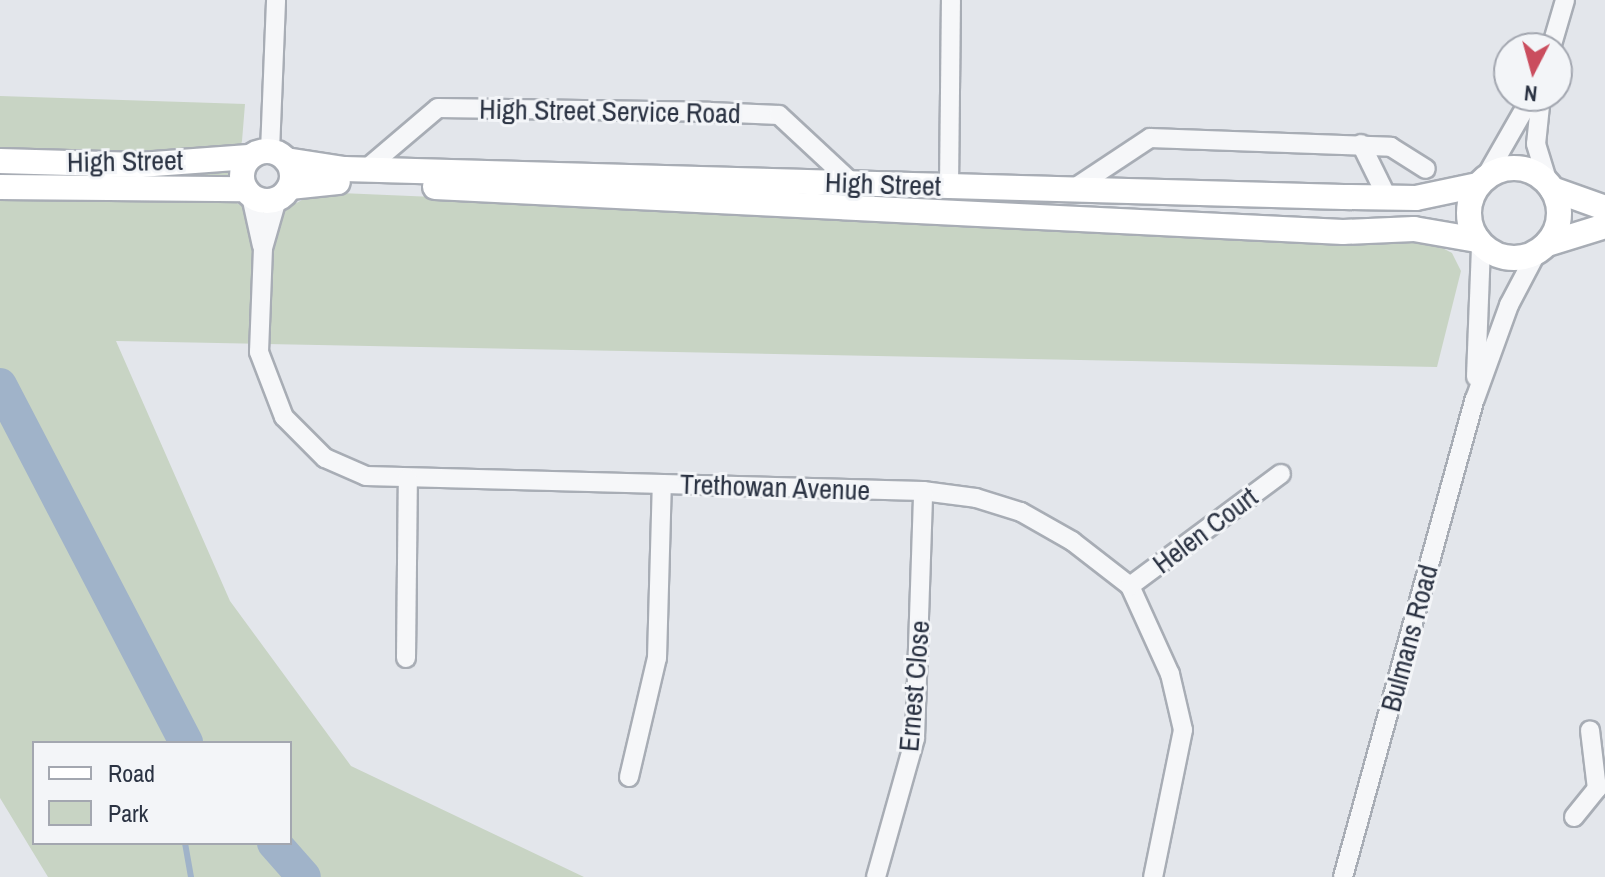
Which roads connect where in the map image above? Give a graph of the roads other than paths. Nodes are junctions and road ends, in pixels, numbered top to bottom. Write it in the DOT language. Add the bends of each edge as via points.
graph roads {
  1 [pos="276,0"];
  2 [pos="951,0"];
  3 [pos="1565,0"];
  4 [pos="1556,32"];
  5 [pos="1523,112"];
  6 [pos="1539,112"];
  7 [pos="1361,144"];
  8 [pos="268,156"];
  9 [pos="0,161"];
  10 [pos="366,169"];
  11 [pos="1426,169"];
  12 [pos="851,182"];
  13 [pos="1481,182"];
  14 [pos="1550,186"];
  15 [pos="0,187"];
  16 [pos="949,187"];
  17 [pos="1070,191"];
  18 [pos="248,193"];
  19 [pos="283,193"];
  20 [pos="1387,197"];
  21 [pos="1605,208"];
  22 [pos="1605,226"];
  23 [pos="1480,242"];
  24 [pos="263,248"];
  25 [pos="1542,248"];
  26 [pos="1475,399"];
  27 [pos="1281,474"];
  28 [pos="408,478"];
  29 [pos="662,484"];
  30 [pos="923,491"];
  31 [pos="1130,586"];
  32 [pos="406,658"];
  33 [pos="1590,730"];
  34 [pos="629,777"];
  35 [pos="1601,790"];
  36 [pos="1574,817"];
  37 [pos="876,877"];
  38 [pos="1153,877"];
  39 [pos="1343,877"];
  1 -- 8 [label="street"];
  2 -- 16 [label="street"];
  3 -- 4 [label="street"];
  5 -- 13 [label="street"];
  6 -- 14 [label="street" via="1536,144"];
  7 -- 11 [label="street" via="1408,153"];
  7 -- 17 [label="street" via="1150,138"];
  7 -- 20 [label="street"];
  8 -- 9 [label="main road, High Street" via="140,165"];
  8 -- 10 [label="main road, High Street"];
  8 -- 18 [label="main road" via="241,172"];
  8 -- 19 [label="main road"];
  10 -- 12 [label="main road, High Street"];
  10 -- 12 [label="street, High Street Service Road" via="438,108 710,112 779,115"];
  12 -- 16 [label="main road, High Street"];
  13 -- 14 [label="main road" via="1511,168 1538,174"];
  13 -- 20 [label="main road, High Street" via="1444,195"];
  13 -- 23 [label="main road" via="1469,209"];
  14 -- 21 [label="main road"];
  14 -- 25 [label="main road" via="1559,221"];
  15 -- 18 [label="main road, High Street"];
  16 -- 17 [label="main road, High Street"];
  17 -- 20 [label="main road, High Street"];
  18 -- 19 [label="main road, High Street"];
  18 -- 24 [label="street, Trethowan Avenue"];
  19 -- 23 [label="main road, High Street" via="318,181 1343,232 1414,229"];
  19 -- 24 [label="street, Trethowan Avenue"];
  22 -- 25 [label="main road"];
  23 -- 25 [label="main road" via="1502,257"];
  23 -- 26 [label="street, Bulmans Road"];
  24 -- 28 [label="street, Trethowan Avenue" via="259,352 284,417 325,458 366,476"];
  25 -- 26 [label="street, Bulmans Road" via="1509,305"];
  26 -- 39 [label="street, Bulmans Road"];
  27 -- 31 [label="street, Helen Court"];
  28 -- 29 [label="street, Trethowan Avenue"];
  28 -- 32 [label="street"];
  29 -- 30 [label="street, Trethowan Avenue"];
  29 -- 34 [label="street" via="657,658"];
  30 -- 31 [label="street, Trethowan Avenue" via="976,498 1021,512 1072,541"];
  30 -- 37 [label="street, Ernest Close" via="915,738"];
  31 -- 38 [label="street, Trethowan Avenue" via="1170,674 1183,730"];
  33 -- 35 [label="street"];
  35 -- 36 [label="street"];
}
